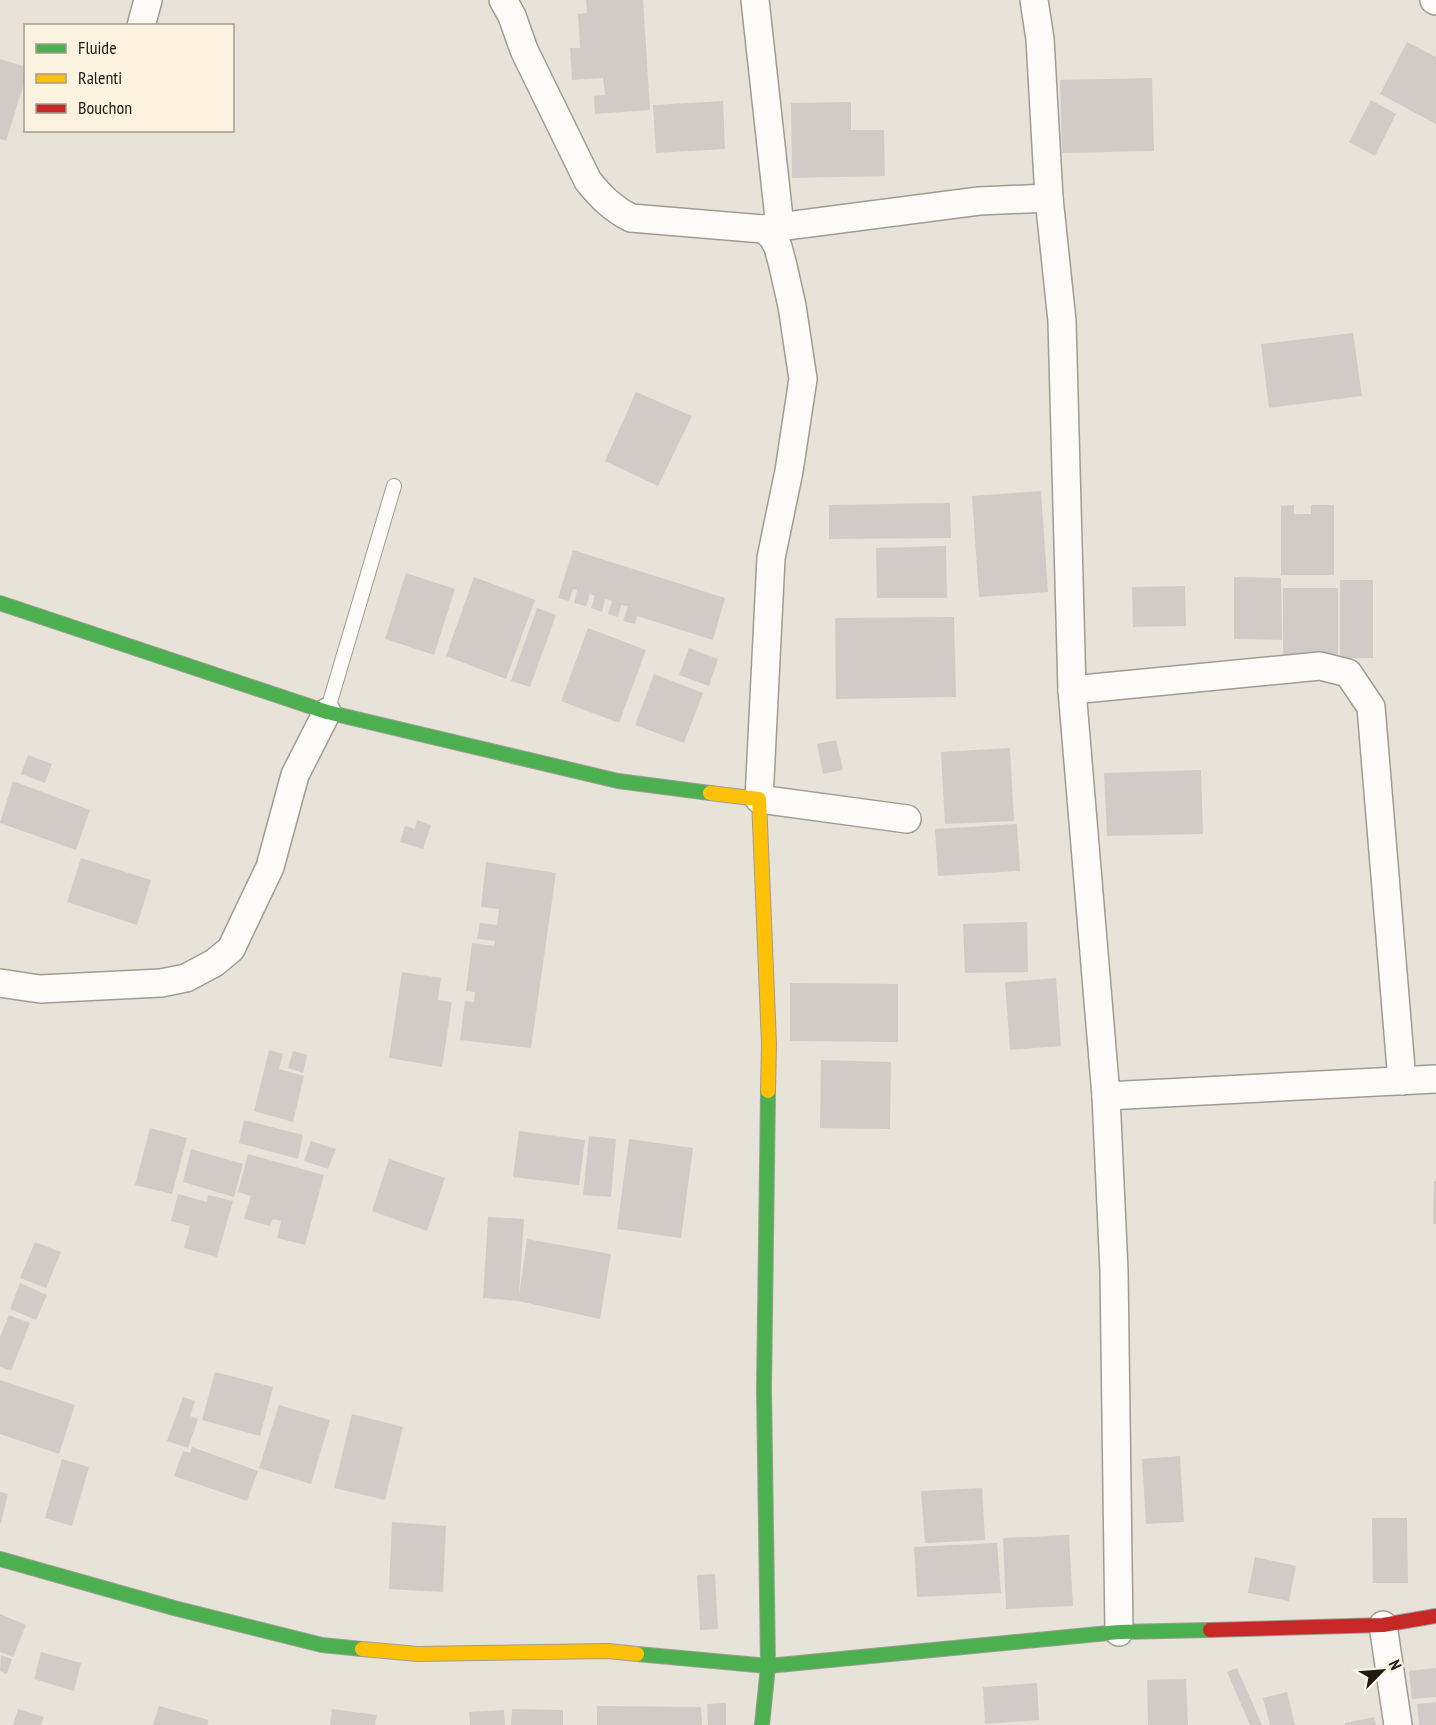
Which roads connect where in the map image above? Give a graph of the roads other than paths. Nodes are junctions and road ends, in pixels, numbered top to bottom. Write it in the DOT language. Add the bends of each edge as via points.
graph roads {
  1 [pos="148,0"];
  2 [pos="503,0"];
  3 [pos="755,0"];
  4 [pos="1035,0"];
  5 [pos="142,24"];
  6 [pos="1049,198"];
  7 [pos="772,228"];
  8 [pos="394,486"];
  9 [pos="0,603"];
  10 [pos="1072,690"];
  11 [pos="327,712"];
  12 [pos="759,799"];
  13 [pos="907,819"];
  14 [pos="0,983"];
  15 [pos="1436,1079"];
  16 [pos="1402,1081"];
  17 [pos="1106,1096"];
  18 [pos="0,1559"];
  19 [pos="1436,1616"];
  20 [pos="1383,1625"];
  21 [pos="1119,1632"];
  22 [pos="768,1666"];
  23 [pos="762,1725"];
  24 [pos="1398,1725"];
  1 -- 5 [label="street"];
  2 -- 7 [label="street" via="588,181 601,197 631,218"];
  3 -- 7 [label="street"];
  4 -- 6 [label="street"];
  6 -- 7 [label="street" via="979,201"];
  6 -- 10 [label="street" via="1062,321"];
  7 -- 12 [label="street" via="792,306 803,379 771,558"];
  8 -- 11 [label="lane"];
  9 -- 11 [label="street"];
  10 -- 16 [label="street" via="1320,666 1348,673 1371,707"];
  10 -- 17 [label="street"];
  11 -- 12 [label="street" via="618,781"];
  11 -- 14 [label="street" via="295,775 270,867 231,949 186,978 161,983 40,989"];
  12 -- 13 [label="street"];
  12 -- 22 [label="street" via="769,1044 764,1389"];
  15 -- 16 [label="street"];
  16 -- 17 [label="street"];
  17 -- 21 [label="street" via="1114,1271"];
  18 -- 22 [label="street" via="322,1645 418,1654 609,1651"];
  19 -- 20 [label="street"];
  20 -- 21 [label="street"];
  20 -- 24 [label="street"];
  21 -- 22 [label="street"];
  22 -- 23 [label="street"];
}
